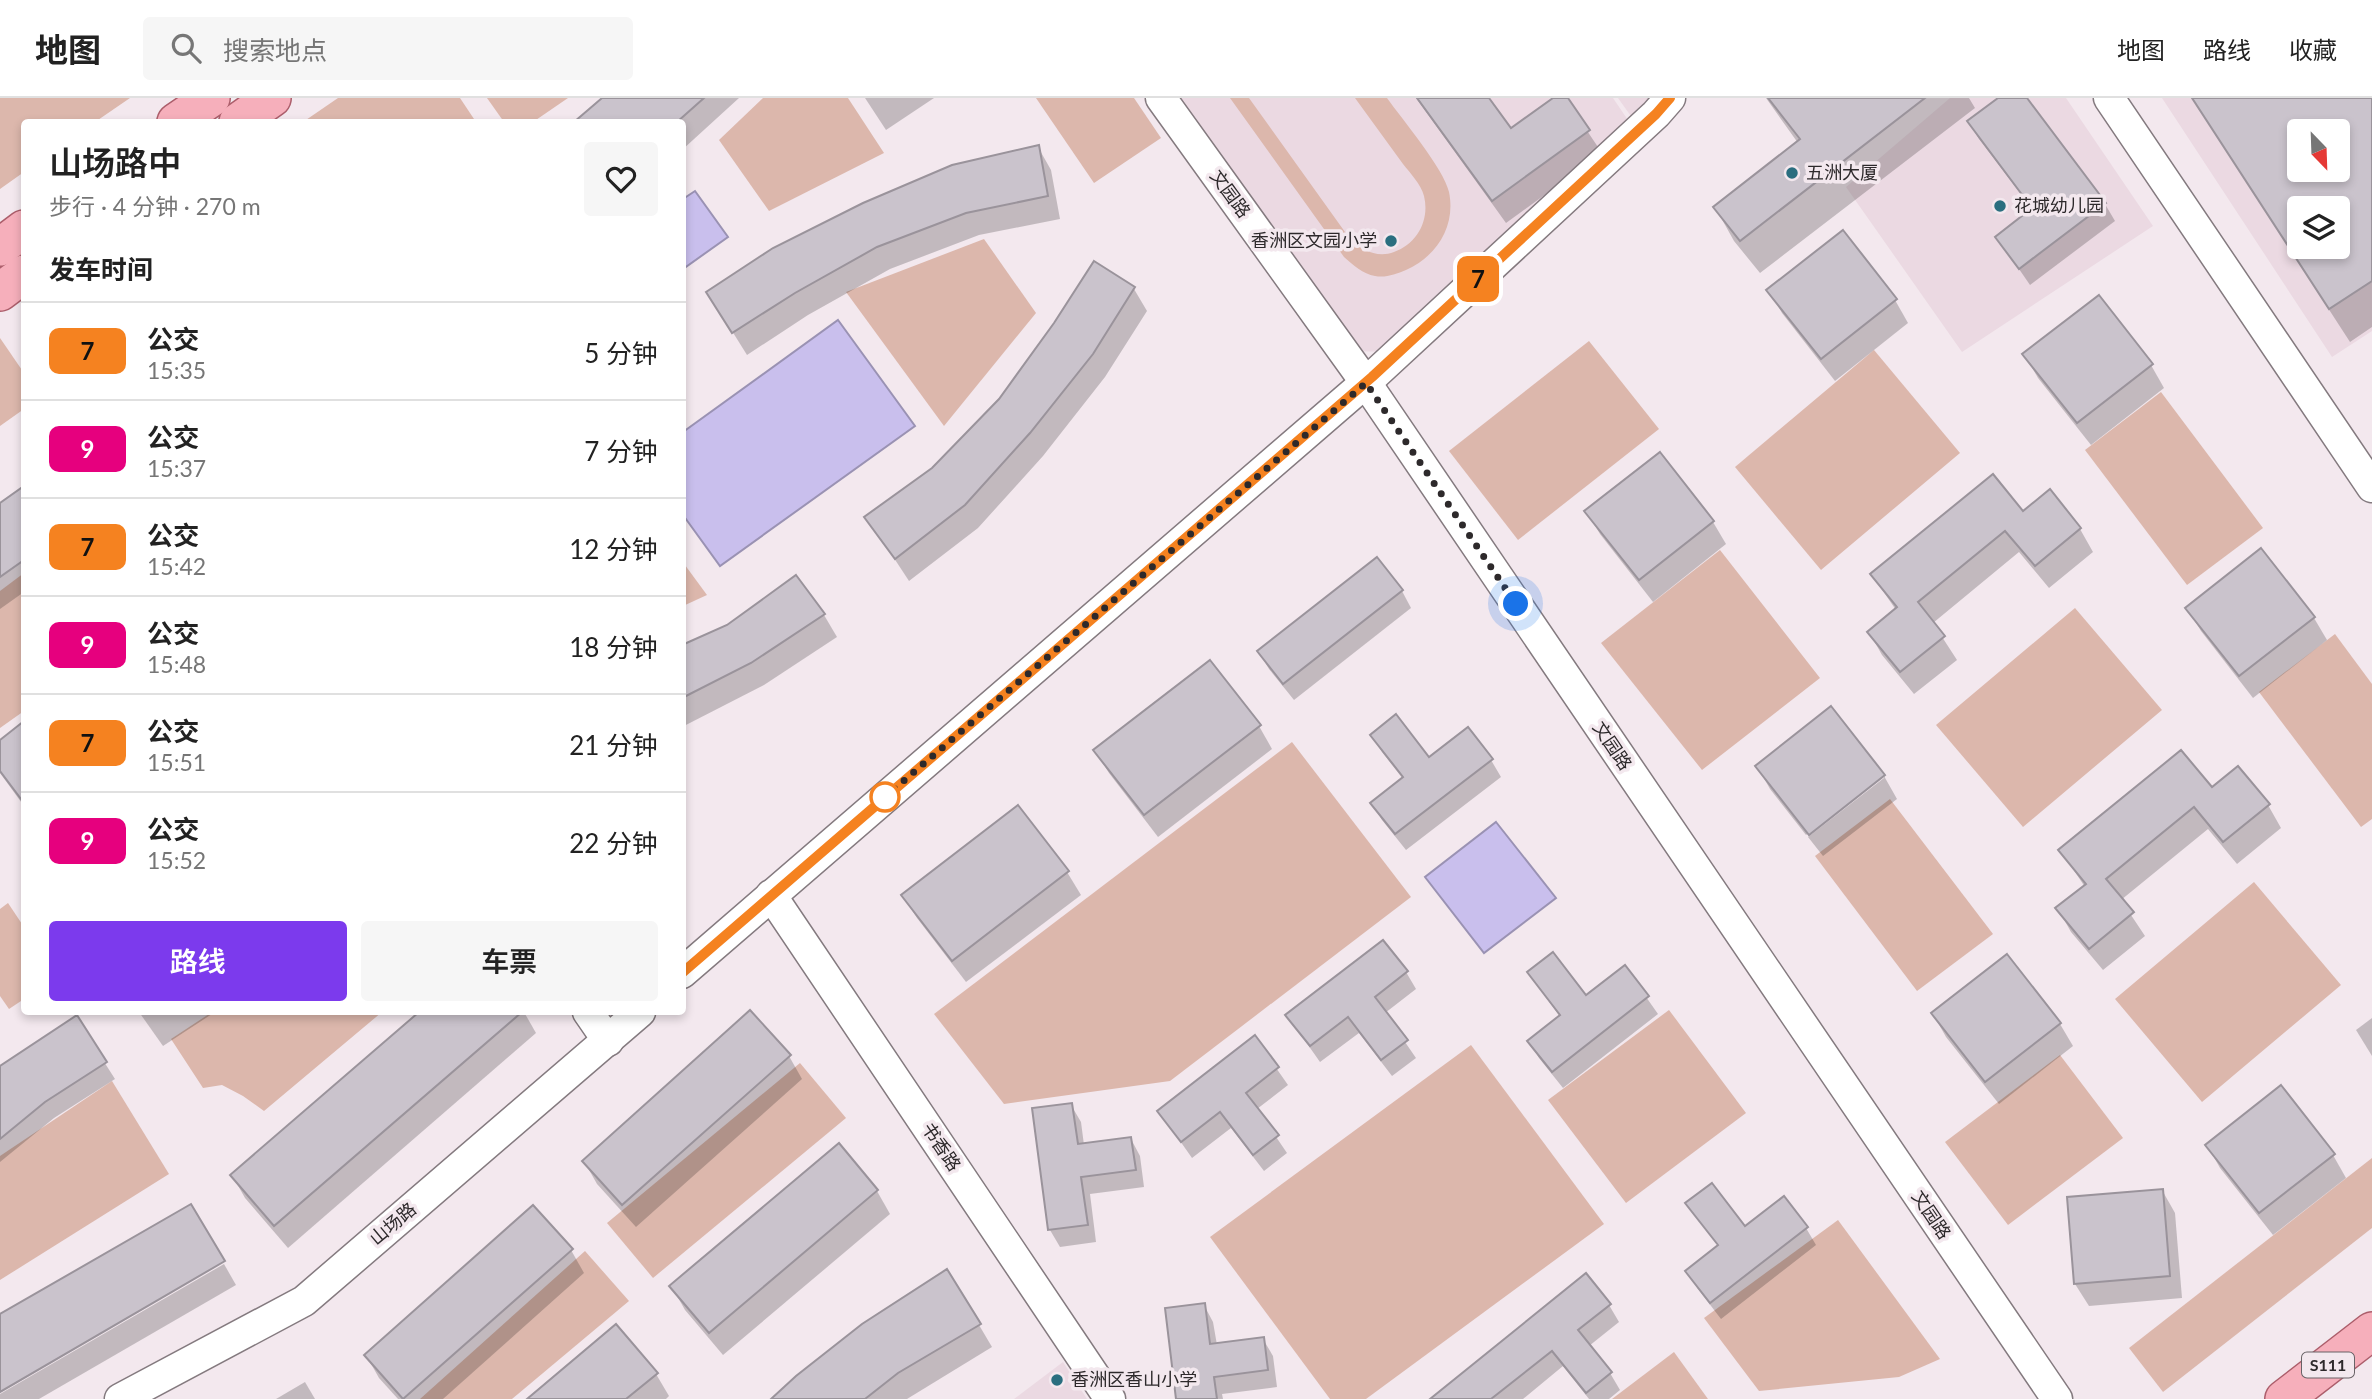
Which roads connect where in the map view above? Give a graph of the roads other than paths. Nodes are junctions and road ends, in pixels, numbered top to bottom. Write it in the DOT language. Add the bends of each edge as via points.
graph roads {
  1 [pos="211,98"];
  2 [pos="272,98"];
  3 [pos="1161,98"];
  4 [pos="1670,98"];
  5 [pos="2109,98"];
  6 [pos="180,119"];
  7 [pos="242,119"];
  8 [pos="21,231"];
  9 [pos="0,247"];
  10 [pos="21,276"];
  11 [pos="0,292"];
  12 [pos="1366,383"];
  13 [pos="2372,487"];
  14 [pos="771,895"];
  15 [pos="686,969"];
  16 [pos="590,1015"];
  17 [pos="637,1015"];
  18 [pos="608,1041"];
  19 [pos="2372,1331"];
  20 [pos="120,1399"];
  21 [pos="1110,1399"];
  22 [pos="2057,1399"];
  23 [pos="2284,1399"];
  1 -- 6 [label="main road"];
  2 -- 7 [label="main road"];
  3 -- 12 [label="street, 文园路"];
  4 -- 12 [label="street"];
  5 -- 13 [label="street"];
  8 -- 9 [label="main road"];
  10 -- 11 [label="main road"];
  12 -- 14 [label="street"];
  12 -- 22 [label="street, 文园路"];
  14 -- 15 [label="street"];
  14 -- 21 [label="street, 书香路"];
  16 -- 18 [label="street"];
  17 -- 18 [label="street, 山场路"];
  18 -- 20 [label="street, 山场路" via="304,1301"];
  19 -- 23 [label="main road, S111"];
}
